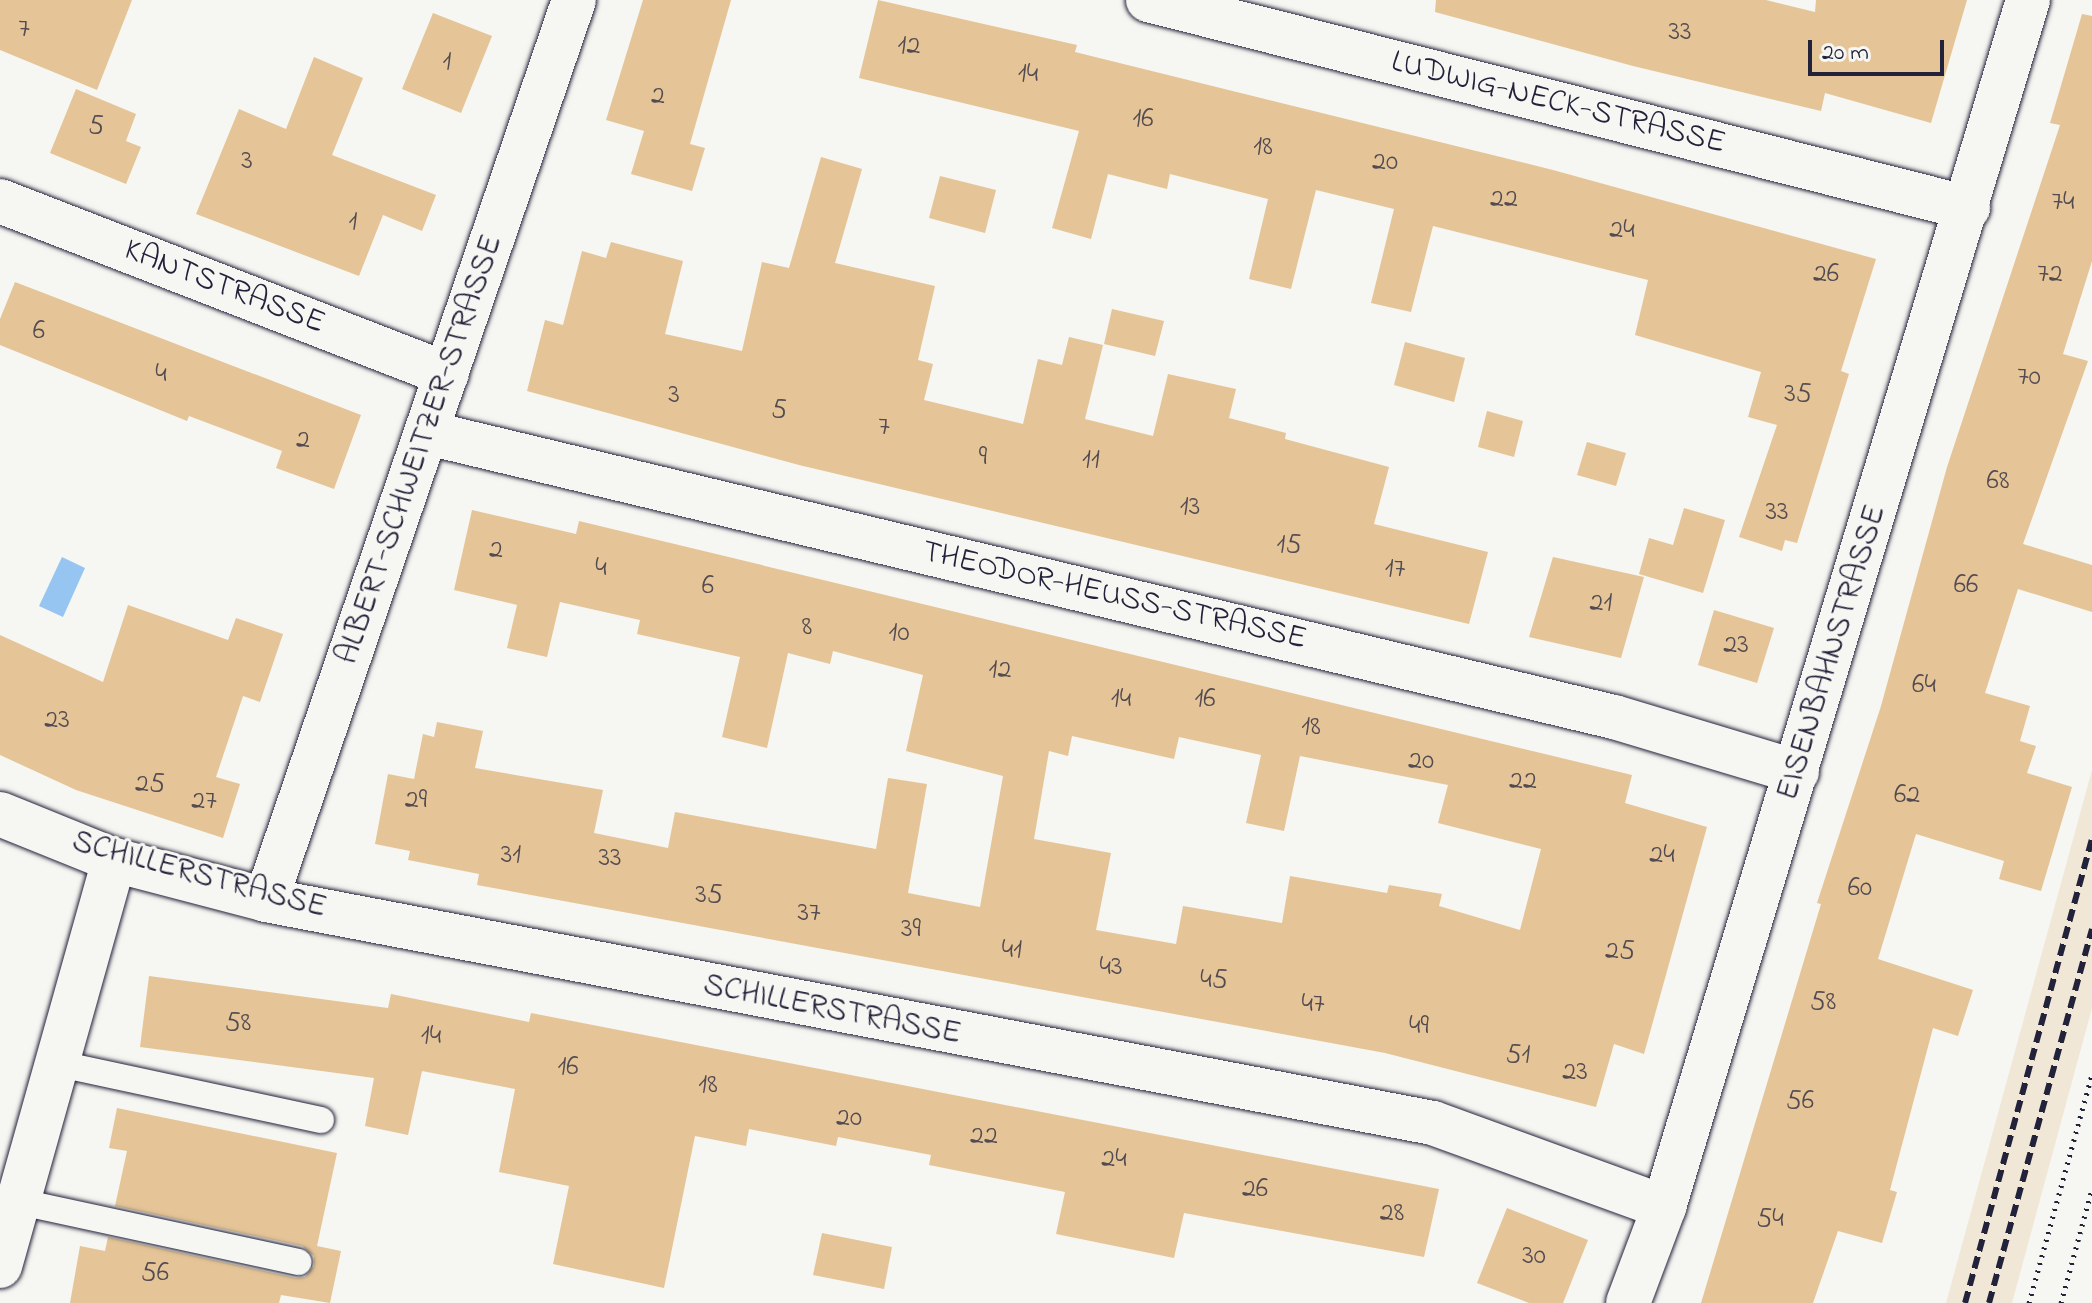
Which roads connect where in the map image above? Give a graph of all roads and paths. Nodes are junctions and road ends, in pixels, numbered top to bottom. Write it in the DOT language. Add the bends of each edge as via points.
graph roads {
  1 [pos="574,0"];
  2 [pos="1148,0"];
  3 [pos="2028,0"];
  4 [pos="0,201"];
  5 [pos="1968,208"];
  6 [pos="447,374"];
  7 [pos="428,433"];
  8 [pos="1797,772"];
  9 [pos="0,814"];
  10 [pos="114,860"];
  11 [pos="266,900"];
  12 [pos="55,1063"];
  13 [pos="2092,1074"];
  14 [pos="321,1120"];
  15 [pos="2092,1189"];
  16 [pos="16,1201"];
  17 [pos="1664,1207"];
  18 [pos="299,1262"];
  19 [pos="0,1266"];
  20 [pos="1628,1303"];
  21 [pos="2029,1303"];
  22 [pos="2061,1303"];
  1 -- 6 [label="street, ALBERT-SCHWEITZER-STRASSE"];
  2 -- 5 [label="street, LUDWIG-NECK-STRASSE"];
  3 -- 5 [label="street, EISENBAHNSTRASSE"];
  4 -- 6 [label="street, KANTSTRASSE"];
  5 -- 8 [label="street, EISENBAHNSTRASSE"];
  6 -- 7 [label="street, ALBERT-SCHWEITZER-STRASSE"];
  7 -- 8 [label="street, THEODOR-HEUSS-STRASSE" via="1614,717"];
  7 -- 11 [label="street, ALBERT-SCHWEITZER-STRASSE"];
  8 -- 17 [label="street, EISENBAHNSTRASSE"];
  9 -- 10 [label="street, SCHILLERSTRASSE"];
  10 -- 11 [label="street, SCHILLERSTRASSE"];
  10 -- 12 [label="street"];
  11 -- 17 [label="street, SCHILLERSTRASSE" via="1433,1123"];
  12 -- 14 [label="lane"];
  12 -- 16 [label="street"];
  13 -- 21 [label="path"];
  15 -- 22 [label="path"];
  16 -- 18 [label="lane"];
  16 -- 19 [label="street"];
  17 -- 20 [label="street, EISENBAHNSTRASSE"];
}
